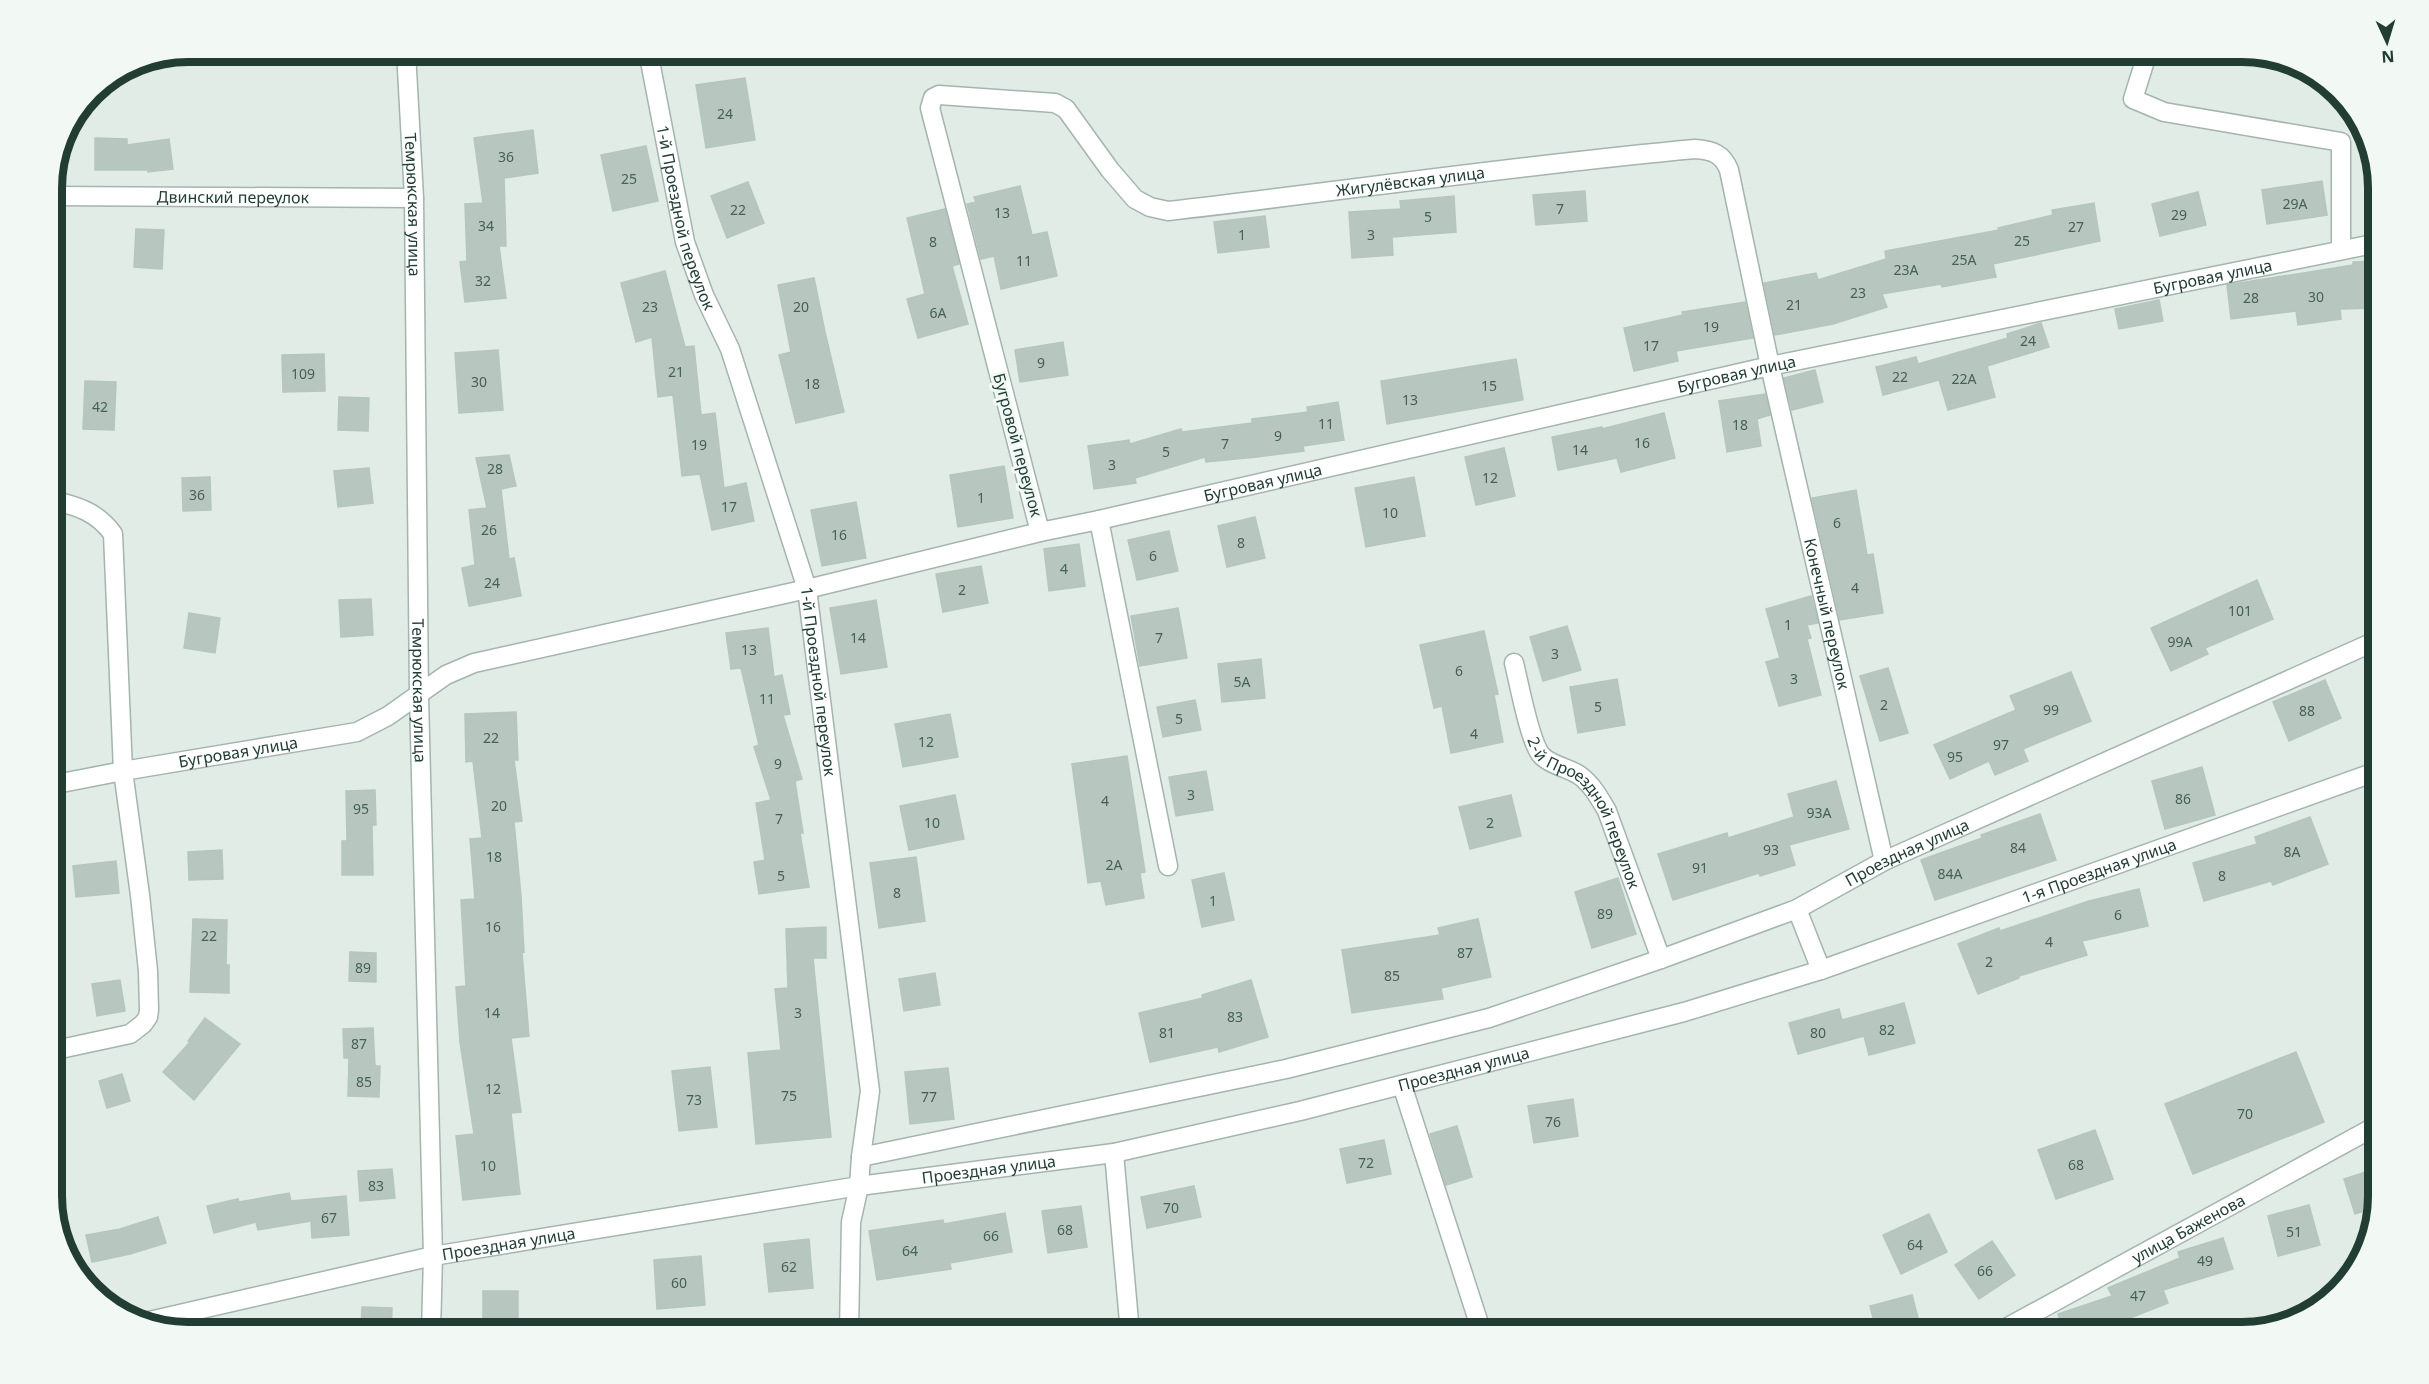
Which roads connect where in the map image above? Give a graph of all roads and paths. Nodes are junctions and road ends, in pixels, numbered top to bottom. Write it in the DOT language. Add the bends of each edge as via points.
graph roads {
  1 [pos="406,62"];
  2 [pos="650,62"];
  3 [pos="2145,62"];
  4 [pos="933,98"];
  5 [pos="62,196"];
  6 [pos="414,198"];
  7 [pos="2367,245"];
  8 [pos="2341,250"];
  9 [pos="1770,366"];
  10 [pos="62,503"];
  11 [pos="1098,520"];
  12 [pos="1040,532"];
  13 [pos="807,589"];
  14 [pos="2367,645"];
  15 [pos="1514,663"];
  16 [pos="419,696"];
  17 [pos="123,771"];
  18 [pos="2368,775"];
  19 [pos="62,783"];
  20 [pos="1884,861"];
  21 [pos="1168,866"];
  22 [pos="1797,909"];
  23 [pos="1660,959"];
  24 [pos="1821,970"];
  25 [pos="62,1049"];
  26 [pos="1402,1085"];
  27 [pos="2368,1130"];
  28 [pos="1114,1153"];
  29 [pos="861,1157"];
  30 [pos="859,1186"];
  31 [pos="432,1256"];
  32 [pos="159,1319"];
  33 [pos="431,1322"];
  34 [pos="849,1322"];
  35 [pos="1129,1322"];
  36 [pos="1478,1322"];
  37 [pos="2017,1322"];
  1 -- 6 [label="street, Темрюкская улица"];
  2 -- 13 [label="street, 1-й Проездной переулок" via="685,242 704,295 730,349"];
  3 -- 8 [label="street" via="2133,99 2164,111 2342,142"];
  4 -- 9 [label="street, Жигулёвская улица" via="946,94 1055,103 1066,109 1135,199 1168,211 1580,159 1706,150 1716,153 1726,161 1729,170"];
  4 -- 12 [label="street, Бугровой переулок" via="930,108"];
  5 -- 6 [label="street, Двинский переулок"];
  6 -- 16 [label="street, Темрюкская улица"];
  7 -- 8 [label="street, Бугровая улица"];
  8 -- 9 [label="street, Бугровая улица"];
  9 -- 11 [label="street, Бугровая улица"];
  9 -- 20 [label="street, Конечный переулок"];
  10 -- 17 [label="street" via="93,513 114,534"];
  11 -- 12 [label="street, Бугровой переулок"];
  11 -- 21 [label="street"];
  12 -- 13 [label="street"];
  13 -- 16 [label="street, Бугровая улица" via="474,663 446,675"];
  13 -- 29 [label="street, 1-й Проездной переулок" via="870,1091"];
  14 -- 20 [label="street, Проездная улица"];
  15 -- 23 [label="street, 2-й Проездной переулок" via="1540,754 1579,775 1607,811"];
  16 -- 17 [label="street, Бугровая улица" via="357,732"];
  16 -- 31 [label="street, Темрюкская улица"];
  17 -- 19 [label="street, Бугровая улица"];
  17 -- 25 [label="street" via="145,939 148,1017 130,1034"];
  18 -- 24 [label="street, 1-я Проездная улица"];
  20 -- 22 [label="street, Проездная улица"];
  22 -- 23 [label="street, Проездная улица"];
  22 -- 24 [label="street"];
  23 -- 29 [label="street, Проездная улица" via="1489,1018 1309,1063"];
  24 -- 26 [label="street, Проездная улица" via="1684,1012"];
  26 -- 28 [label="street, Проездная улица"];
  26 -- 36 [label="street"];
  27 -- 37 [label="street, улица Баженова"];
  28 -- 30 [label="street, Проездная улица"];
  28 -- 35 [label="street"];
  29 -- 30 [label="street, 1-й Проездной переулок"];
  30 -- 31 [label="street, Проездная улица"];
  30 -- 34 [label="street, 1-й Проездной переулок" via="851,1222"];
  31 -- 32 [label="street, Проездная улица"];
  31 -- 33 [label="street, Темрюкская улица"];
}
